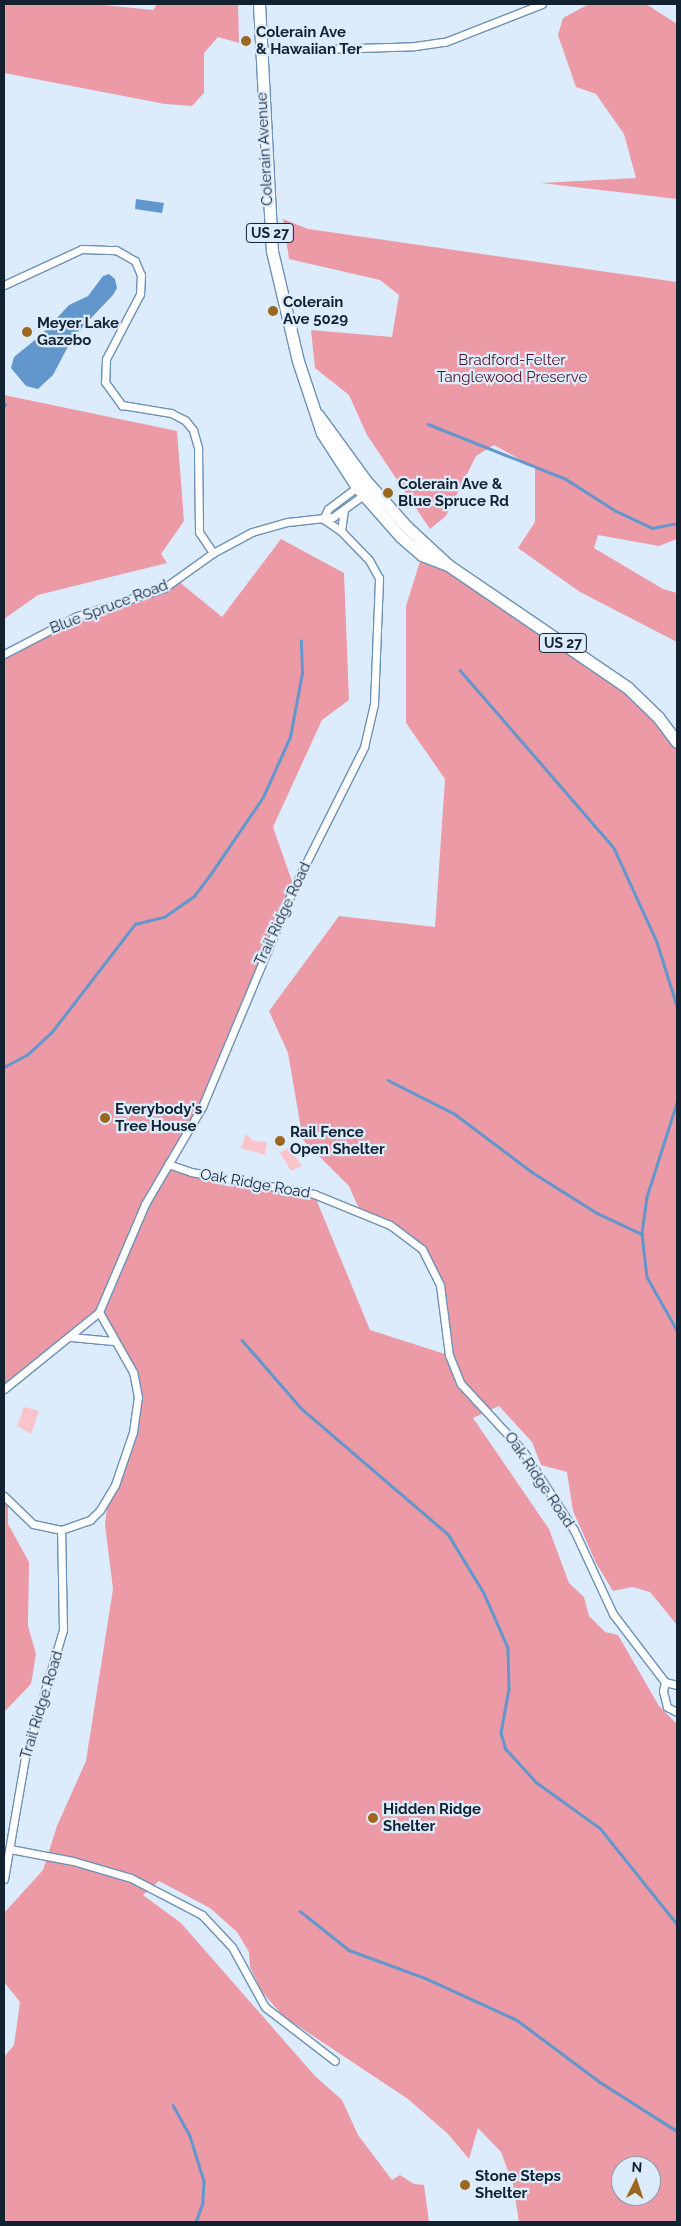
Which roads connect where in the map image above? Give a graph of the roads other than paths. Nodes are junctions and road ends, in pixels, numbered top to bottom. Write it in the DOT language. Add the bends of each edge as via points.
graph roads {
  1 [pos="259,4"];
  2 [pos="542,4"];
  3 [pos="260,51"];
  4 [pos="4,285"];
  5 [pos="365,488"];
  6 [pos="344,510"];
  7 [pos="324,519"];
  8 [pos="341,531"];
  9 [pos="213,553"];
  10 [pos="4,654"];
  11 [pos="677,742"];
  12 [pos="168,1164"];
  13 [pos="99,1312"];
  14 [pos="71,1336"];
  15 [pos="114,1341"];
  16 [pos="4,1389"];
  17 [pos="4,1496"];
  18 [pos="61,1530"];
  19 [pos="665,1682"];
  20 [pos="677,1685"];
  21 [pos="677,1712"];
  22 [pos="10,1849"];
  23 [pos="4,1879"];
  24 [pos="335,2061"];
  1 -- 3 [label="main road, Colerain Avenue / US 27"];
  2 -- 3 [label="street" via="445,42 415,46"];
  3 -- 5 [label="main road, Colerain Avenue / US 27" via="272,251 298,361 314,409"];
  4 -- 9 [label="street" via="82,249 116,250 135,262 141,275 140,294 106,360 105,382 122,405 171,413 185,420 194,430 198,448 199,532"];
  5 -- 6 [label="street, Blue Spruce Road"];
  5 -- 7 [label="street" via="328,509"];
  5 -- 11 [label="main road, Colerain Avenue / US 27" via="400,536 422,555 448,565 628,688 658,717"];
  6 -- 7 [label="street, Blue Spruce Road"];
  6 -- 8 [label="street"];
  7 -- 8 [label="street, Trail Ridge Road"];
  7 -- 9 [label="street, Blue Spruce Road" via="270,526"];
  8 -- 12 [label="street, Trail Ridge Road" via="369,560 379,578 376,682 368,732 356,767 294,888 264,956 206,1100"];
  9 -- 10 [label="street, Blue Spruce Road" via="164,588 77,616"];
  12 -- 13 [label="street, Trail Ridge Road" via="127,1243"];
  12 -- 19 [label="street, Oak Ridge Road" via="190,1172 314,1194 335,1201 401,1231 422,1249 440,1284 449,1355 461,1384 523,1451 574,1530 612,1614"];
  13 -- 14 [label="street, Trail Ridge Road"];
  13 -- 15 [label="street"];
  14 -- 15 [label="street"];
  14 -- 16 [label="street, Trail Ridge Road"];
  15 -- 18 [label="street" via="133,1372 137,1387 138,1408 122,1472 100,1510 76,1528"];
  17 -- 18 [label="street" via="34,1524"];
  18 -- 22 [label="street, Trail Ridge Road" via="63,1630 25,1758"];
  19 -- 20 [label="street"];
  19 -- 21 [label="street" via="667,1707"];
  22 -- 23 [label="street, Trail Ridge Road"];
  22 -- 24 [label="street" via="73,1861 131,1878 196,1911 213,1924 232,1947 265,2007"];
}
